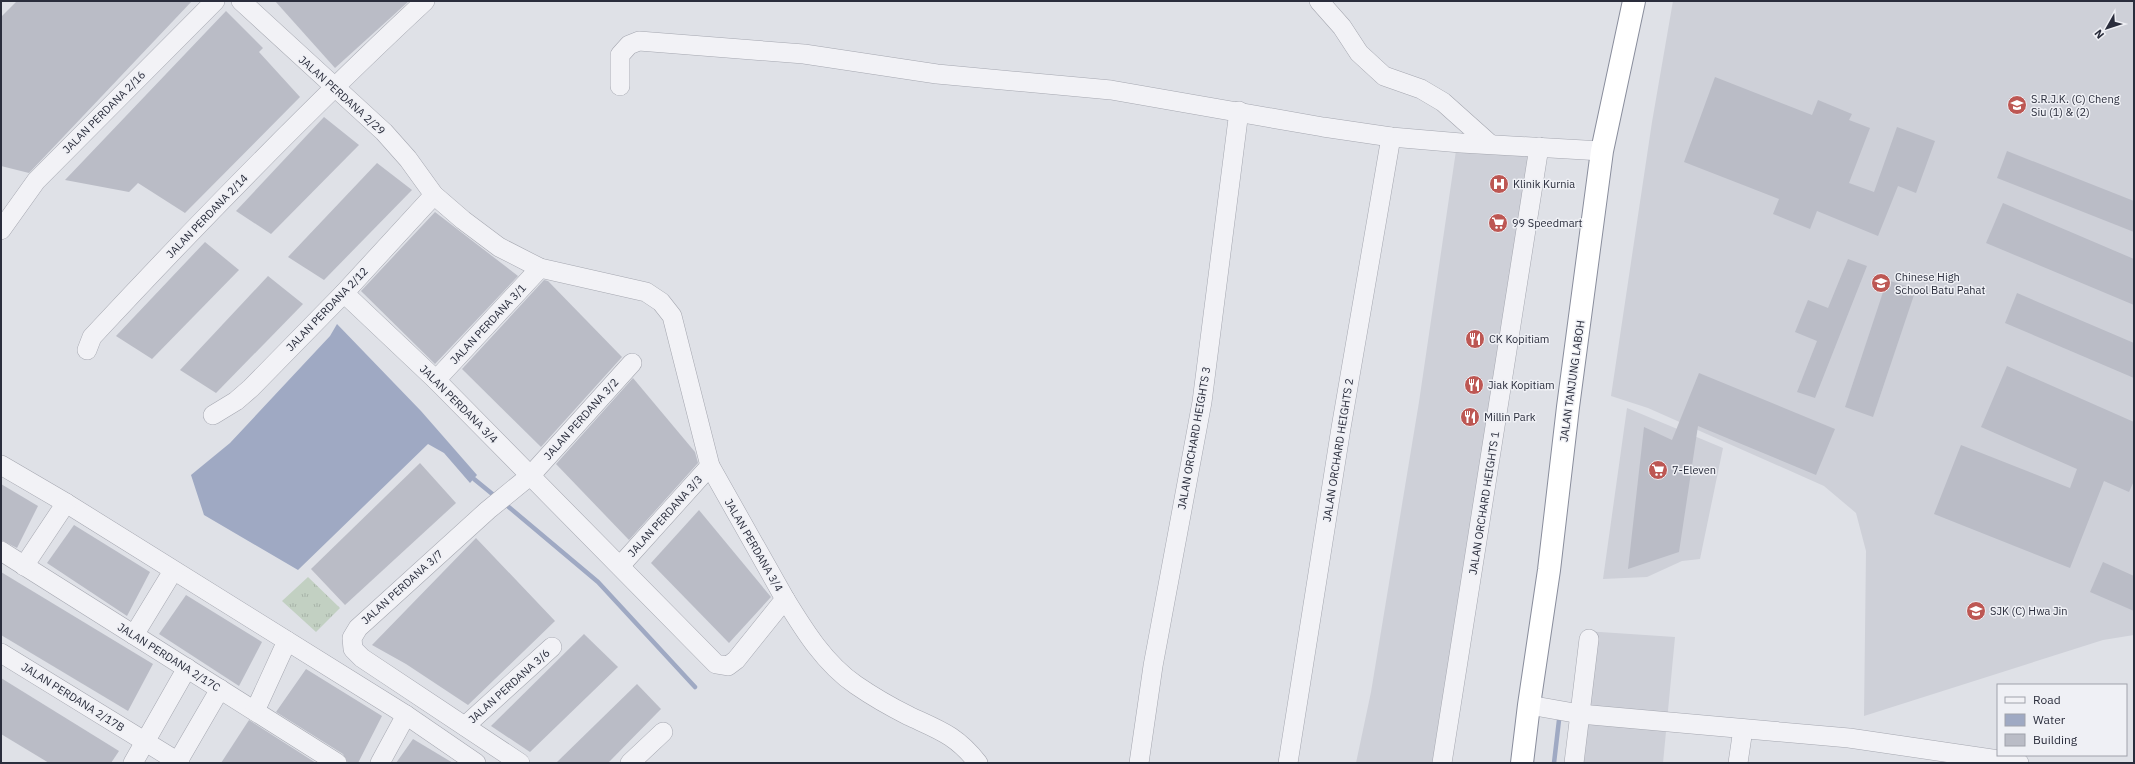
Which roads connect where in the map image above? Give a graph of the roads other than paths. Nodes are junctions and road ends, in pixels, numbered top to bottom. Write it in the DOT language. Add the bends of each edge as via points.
graph roads {
  1 [pos="215,1"];
  2 [pos="241,1"];
  3 [pos="424,1"];
  4 [pos="1319,1"];
  5 [pos="1634,1"];
  6 [pos="334,86"];
  7 [pos="620,86"];
  8 [pos="1239,111"];
  9 [pos="1391,137"];
  10 [pos="1490,144"];
  11 [pos="1538,147"];
  12 [pos="1602,151"];
  13 [pos="434,195"];
  14 [pos="1,230"];
  15 [pos="540,268"];
  16 [pos="344,293"];
  17 [pos="87,350"];
  18 [pos="632,363"];
  19 [pos="436,380"];
  20 [pos="213,415"];
  21 [pos="1,465"];
  22 [pos="710,466"];
  23 [pos="531,475"];
  24 [pos="66,503"];
  25 [pos="1,552"];
  26 [pos="24,566"];
  27 [pos="620,566"];
  28 [pos="173,571"];
  29 [pos="785,599"];
  30 [pos="134,635"];
  31 [pos="1589,639"];
  32 [pos="287,641"];
  33 [pos="552,647"];
  34 [pos="1,653"];
  35 [pos="187,668"];
  36 [pos="220,689"];
  37 [pos="1529,705"];
  38 [pos="255,711"];
  39 [pos="1580,714"];
  40 [pos="406,715"];
  41 [pos="465,726"];
  42 [pos="1743,729"];
  43 [pos="663,732"];
  44 [pos="146,742"];
  45 [pos="178,762"];
  46 [pos="133,763"];
  47 [pos="337,763"];
  48 [pos="380,763"];
  49 [pos="476,763"];
  50 [pos="520,763"];
  51 [pos="630,763"];
  52 [pos="978,763"];
  53 [pos="1139,763"];
  54 [pos="1288,763"];
  55 [pos="1442,763"];
  56 [pos="1522,763"];
  57 [pos="1574,763"];
  58 [pos="1738,763"];
  59 [pos="2019,763"];
  1 -- 14 [label="street, JALAN PERDANA 2/16" via="36,181"];
  2 -- 6 [label="street, JALAN PERDANA 2/29"];
  3 -- 6 [label="street, JALAN PERDANA 2/14"];
  4 -- 10 [label="street" via="1342,27 1359,53 1384,76 1421,90 1443,102"];
  5 -- 12 [label="highway, JALAN TANJUNG LABOH"];
  6 -- 13 [label="street, JALAN PERDANA 2/29" via="384,132 408,159"];
  6 -- 17 [label="street, JALAN PERDANA 2/14" via="193,229 92,337"];
  7 -- 8 [label="street" via="620,55 629,45 639,41 796,53 936,74 1111,90"];
  8 -- 9 [label="street"];
  8 -- 53 [label="street, JALAN ORCHARD HEIGHTS 3" via="1202,402 1153,666"];
  9 -- 10 [label="street"];
  9 -- 54 [label="street, JALAN ORCHARD HEIGHTS 2" via="1341,428"];
  10 -- 11 [label="street"];
  11 -- 12 [label="street"];
  11 -- 55 [label="street, JALAN ORCHARD HEIGHTS 1"];
  12 -- 37 [label="highway, JALAN TANJUNG LABOH" via="1549,570"];
  13 -- 15 [label="street, JALAN PERDANA 3/4" via="499,247"];
  13 -- 16 [label="street, JALAN PERDANA 2/12"];
  15 -- 19 [label="street, JALAN PERDANA 3/1"];
  15 -- 22 [label="street, JALAN PERDANA 3/4" via="646,292 661,302 672,316"];
  16 -- 19 [label="street, JALAN PERDANA 3/4"];
  16 -- 20 [label="street, JALAN PERDANA 2/12" via="251,388"];
  18 -- 23 [label="street, JALAN PERDANA 3/2"];
  19 -- 23 [label="street, JALAN PERDANA 3/4"];
  21 -- 24 [label="street"];
  22 -- 27 [label="street, JALAN PERDANA 3/3"];
  22 -- 29 [label="street, JALAN PERDANA 3/4"];
  23 -- 27 [label="street, JALAN PERDANA 3/4"];
  23 -- 41 [label="street, JALAN PERDANA 3/7" via="488,510 358,628 352,638 353,649 362,658"];
  24 -- 26 [label="street"];
  24 -- 28 [label="street"];
  25 -- 26 [label="street, JALAN PERDANA 2/17C"];
  26 -- 30 [label="street, JALAN PERDANA 2/17C"];
  27 -- 29 [label="street, JALAN PERDANA 3/4" via="716,664 728,666 736,660"];
  28 -- 30 [label="street"];
  28 -- 32 [label="street"];
  29 -- 52 [label="street" via="829,662 855,685 908,715 940,729 967,749"];
  30 -- 35 [label="street, JALAN PERDANA 2/17C"];
  31 -- 39 [label="street"];
  32 -- 38 [label="street"];
  32 -- 40 [label="street"];
  33 -- 41 [label="street, JALAN PERDANA 3/6"];
  34 -- 44 [label="street, JALAN PERDANA 2/17B"];
  35 -- 36 [label="street, JALAN PERDANA 2/17C"];
  35 -- 44 [label="street"];
  36 -- 38 [label="street, JALAN PERDANA 2/17C"];
  36 -- 45 [label="street"];
  37 -- 39 [label="street"];
  37 -- 56 [label="highway, JALAN TANJUNG LABOH"];
  38 -- 47 [label="street, JALAN PERDANA 2/17C"];
  39 -- 42 [label="street"];
  39 -- 57 [label="street"];
  40 -- 48 [label="street"];
  40 -- 49 [label="street"];
  41 -- 50 [label="street, JALAN PERDANA 3/7"];
  42 -- 58 [label="street"];
  42 -- 59 [label="street" via="1849,738"];
  43 -- 51 [label="street"];
  44 -- 45 [label="street, JALAN PERDANA 2/17B"];
  44 -- 46 [label="street"];
}
